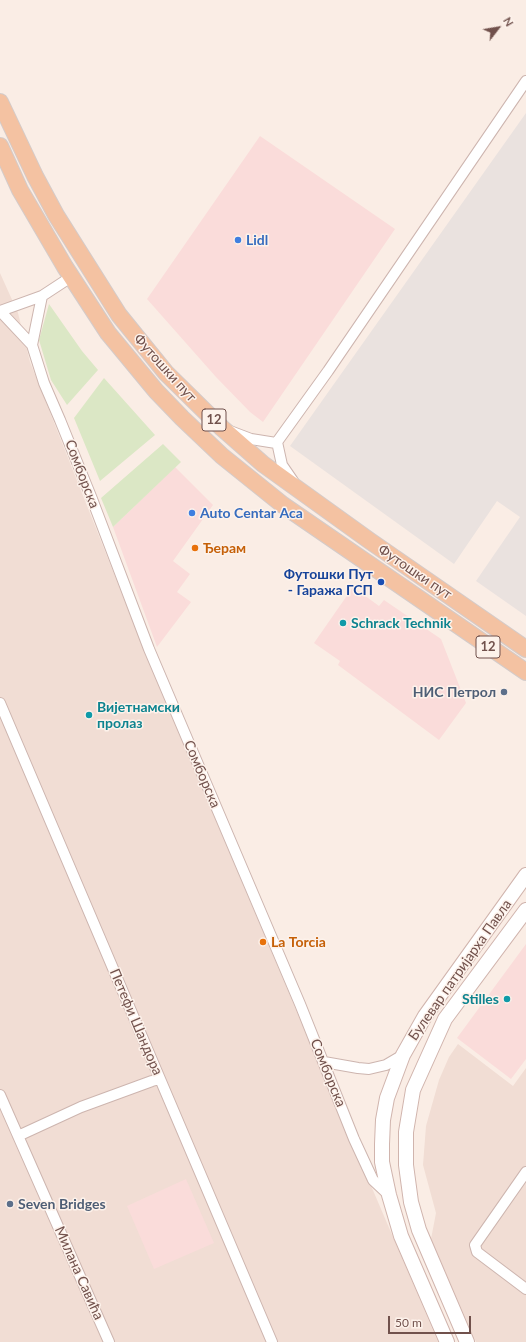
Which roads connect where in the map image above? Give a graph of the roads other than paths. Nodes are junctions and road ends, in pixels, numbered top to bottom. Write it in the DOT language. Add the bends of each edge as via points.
graph roads {
  1 [pos="526,81"];
  2 [pos="0,102"];
  3 [pos="0,146"];
  4 [pos="71,277"];
  5 [pos="42,296"];
  6 [pos="0,311"];
  7 [pos="32,345"];
  8 [pos="222,428"];
  9 [pos="276,443"];
  10 [pos="298,490"];
  11 [pos="526,648"];
  12 [pos="526,672"];
  13 [pos="0,703"];
  14 [pos="4,721"];
  15 [pos="526,875"];
  16 [pos="526,911"];
  17 [pos="403,1055"];
  18 [pos="324,1062"];
  19 [pos="160,1079"];
  20 [pos="0,1095"];
  21 [pos="18,1136"];
  22 [pos="526,1172"];
  23 [pos="388,1196"];
  24 [pos="526,1289"];
  25 [pos="109,1342"];
  26 [pos="272,1342"];
  27 [pos="447,1342"];
  28 [pos="467,1342"];
  1 -- 9 [label="street"];
  2 -- 8 [label="main road, Футошки пут / 12" via="56,215 119,314 166,373"];
  3 -- 4 [label="main road, Футошки пут / 12" via="20,190"];
  4 -- 5 [label="street"];
  4 -- 12 [label="main road, Футошки пут / 12" via="122,350 156,391 222,456 283,505"];
  5 -- 6 [label="street"];
  5 -- 7 [label="street, Сомборска"];
  6 -- 7 [label="street, Сомборска"];
  7 -- 18 [label="street, Сомборска" via="44,383 149,650"];
  8 -- 9 [label="street" via="251,439"];
  8 -- 10 [label="main road, Футошки пут / 12"];
  9 -- 10 [label="street" via="282,465"];
  10 -- 11 [label="main road, Футошки пут / 12"];
  13 -- 14 [label="street, Петефи Шандора"];
  14 -- 19 [label="street, Петефи Шандора"];
  15 -- 17 [label="main road, Булевар патријарха Павла" via="425,1016"];
  16 -- 28 [label="main road, Булевар патријарха Павла" via="445,1019 413,1090 406,1132 406,1165 411,1202 422,1236"];
  17 -- 18 [label="street" via="386,1065 369,1069"];
  17 -- 23 [label="main road, Булевар патријарха Павла" via="387,1098 383,1120 382,1162"];
  18 -- 23 [label="street, Сомборска" via="368,1170 373,1180"];
  19 -- 21 [label="street" via="81,1107"];
  19 -- 26 [label="street, Петефи Шандора"];
  20 -- 21 [label="street, Милана Савића"];
  21 -- 25 [label="street, Милана Савића"];
  22 -- 24 [label="street" via="475,1246 477,1252"];
  23 -- 27 [label="main road, Булевар патријарха Павла" via="401,1236"];
}
